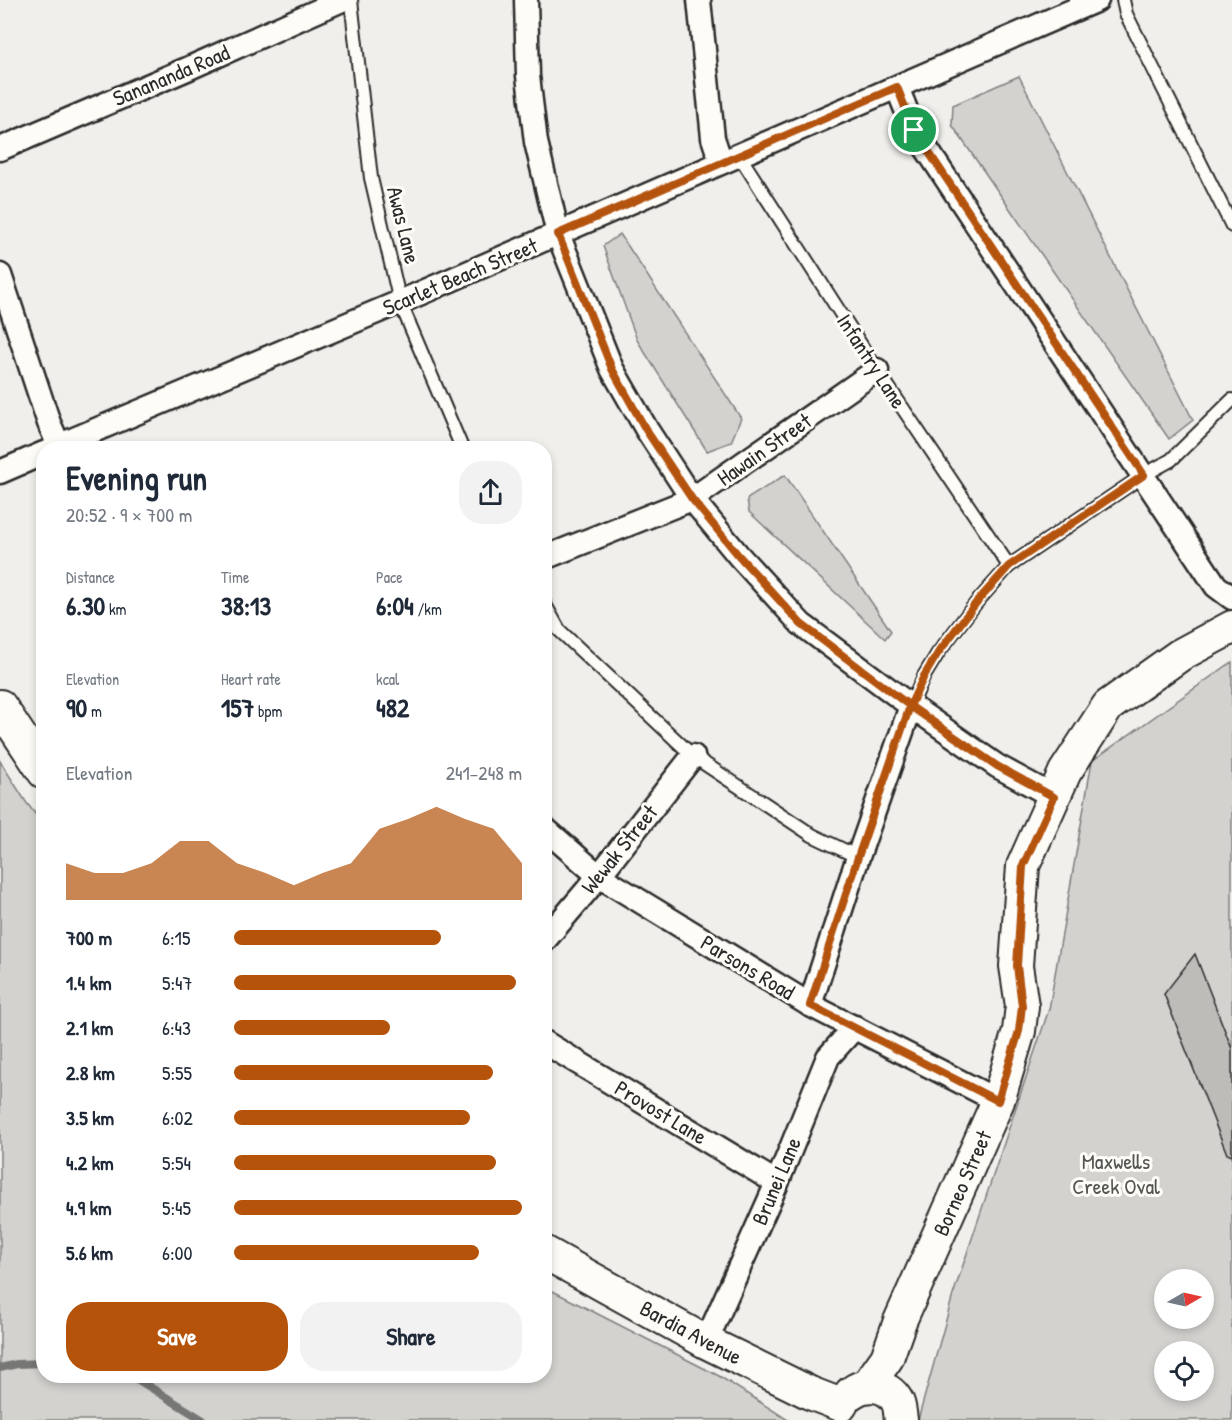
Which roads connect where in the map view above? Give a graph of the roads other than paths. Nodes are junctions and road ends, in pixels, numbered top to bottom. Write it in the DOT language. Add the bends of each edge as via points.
graph roads {
  1 [pos="342,0"];
  2 [pos="351,0"];
  3 [pos="526,0"];
  4 [pos="699,0"];
  5 [pos="1097,0"];
  6 [pos="1123,0"];
  7 [pos="897,87"];
  8 [pos="0,149"];
  9 [pos="730,159"];
  10 [pos="1232,226"];
  11 [pos="558,234"];
  12 [pos="0,274"];
  13 [pos="400,302"];
  14 [pos="877,370"];
  15 [pos="1232,400"];
  16 [pos="52,441"];
  17 [pos="73,441"];
  18 [pos="459,441"];
  19 [pos="36,457"];
  20 [pos="0,472"];
  21 [pos="1144,475"];
  22 [pos="692,499"];
  23 [pos="552,555"];
  24 [pos="1009,566"];
  25 [pos="1232,598"];
  26 [pos="552,617"];
  27 [pos="1232,627"];
  28 [pos="0,706"];
  29 [pos="910,706"];
  30 [pos="693,756"];
  31 [pos="36,760"];
  32 [pos="1054,797"];
  33 [pos="552,835"];
  34 [pos="858,857"];
  35 [pos="599,876"];
  36 [pos="552,932"];
  37 [pos="810,1005"];
  38 [pos="855,1027"];
  39 [pos="552,1047"];
  40 [pos="998,1101"];
  41 [pos="777,1183"];
  42 [pos="552,1256"];
  43 [pos="706,1342"];
  44 [pos="867,1386"];
  45 [pos="840,1413"];
  46 [pos="901,1420"];
  1 -- 8 [label="street, Sanananda Road"];
  2 -- 13 [label="lane, Awas Lane" via="370,178"];
  3 -- 11 [label="street" via="528,76 536,141"];
  4 -- 9 [label="street, Infantry Lane" via="713,138"];
  5 -- 7 [label="street, Scarlet Beach Street"];
  6 -- 10 [label="lane" via="1126,14"];
  7 -- 9 [label="street, Scarlet Beach Street"];
  7 -- 21 [label="street" via="914,130"];
  9 -- 11 [label="street, Scarlet Beach Street"];
  9 -- 14 [label="lane, Infantry Lane"];
  11 -- 13 [label="street, Scarlet Beach Street"];
  11 -- 22 [label="street" via="612,369 646,430"];
  12 -- 16 [label="street"];
  13 -- 17 [label="street, Scarlet Beach Street"];
  13 -- 18 [label="lane, Awas Lane"];
  14 -- 22 [label="street, Hawain Street"];
  14 -- 24 [label="lane, Infantry Lane"];
  15 -- 21 [label="lane" via="1171,459"];
  19 -- 20 [label="street, Scarlet Beach Street"];
  21 -- 24 [label="lane"];
  21 -- 25 [label="street" via="1216,586"];
  22 -- 23 [label="street, Hawain Street"];
  22 -- 29 [label="street" via="801,624"];
  24 -- 29 [label="lane" via="938,653"];
  26 -- 30 [label="lane" via="559,630"];
  27 -- 32 [label="street, Borneo Street" via="1180,655 1108,706 1065,772"];
  28 -- 31 [label="street"];
  29 -- 32 [label="street" via="997,766"];
  29 -- 34 [label="street"];
  30 -- 34 [label="lane" via="812,835"];
  30 -- 35 [label="street, Wewak Street"];
  32 -- 40 [label="street, Borneo Street" via="1023,866 1017,966 1022,1006 1019,1031"];
  33 -- 35 [label="street, Parsons Road"];
  34 -- 37 [label="street"];
  35 -- 36 [label="street, Wewak Street"];
  35 -- 37 [label="street, Parsons Road"];
  37 -- 38 [label="street, Parsons Road"];
  38 -- 40 [label="street, Parsons Road"];
  38 -- 41 [label="street, Brunei Lane" via="828,1057"];
  39 -- 41 [label="street, Provost Lane"];
  40 -- 44 [label="street, Borneo Street" via="887,1358"];
  41 -- 43 [label="street, Brunei Lane"];
  42 -- 43 [label="street, Bardia Avenue"];
  43 -- 45 [label="street, Bardia Avenue" via="810,1393"];
  44 -- 45 [label="street, Borneo Street" via="854,1390"];
  44 -- 46 [label="street" via="883,1388 891,1394 898,1402"];
}
